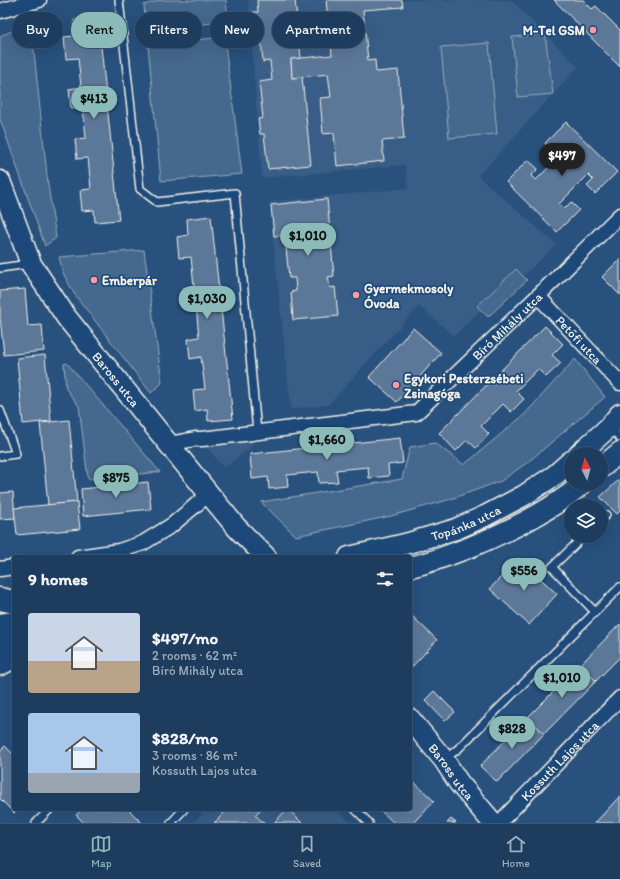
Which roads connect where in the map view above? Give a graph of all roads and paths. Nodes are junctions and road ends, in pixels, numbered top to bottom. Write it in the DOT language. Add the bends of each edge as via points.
graph roads {
  1 [pos="39,0"];
  2 [pos="118,0"];
  3 [pos="0,11"];
  4 [pos="0,182"];
  5 [pos="616,219"];
  6 [pos="31,264"];
  7 [pos="0,268"];
  8 [pos="538,296"];
  9 [pos="620,383"];
  10 [pos="0,410"];
  11 [pos="616,426"];
  12 [pos="257,432"];
  13 [pos="169,444"];
  14 [pos="588,447"];
  15 [pos="620,452"];
  16 [pos="0,456"];
  17 [pos="608,462"];
  18 [pos="564,467"];
  19 [pos="574,491"];
  20 [pos="209,494"];
  21 [pos="577,543"];
  22 [pos="92,555"];
  23 [pos="264,555"];
  24 [pos="358,555"];
  25 [pos="412,566"];
  26 [pos="12,567"];
  27 [pos="0,569"];
  28 [pos="620,587"];
  29 [pos="0,599"];
  30 [pos="12,602"];
  31 [pos="595,612"];
  32 [pos="12,622"];
  33 [pos="0,624"];
  34 [pos="0,642"];
  35 [pos="12,642"];
  36 [pos="12,658"];
  37 [pos="0,664"];
  38 [pos="620,698"];
  39 [pos="412,721"];
  40 [pos="444,760"];
  41 [pos="48,811"];
  42 [pos="182,811"];
  43 [pos="357,811"];
  44 [pos="36,823"];
  45 [pos="171,823"];
  46 [pos="369,823"];
  47 [pos="493,823"];
  48 [pos="499,823"];
  1 -- 3 [label="street"];
  2 -- 12 [label="lane" via="140,189 157,202 235,193"];
  4 -- 6 [label="street, Baross utca"];
  5 -- 8 [label="street, Bíró Mihály utca"];
  6 -- 7 [label="lane"];
  6 -- 13 [label="street, Baross utca" via="67,318"];
  8 -- 9 [label="street, Petőfi utca"];
  8 -- 12 [label="street, Bíró Mihály utca" via="416,413"];
  10 -- 16 [label="lane" via="16,454"];
  11 -- 14 [label="street"];
  12 -- 13 [label="street, Bíró Mihály utca"];
  13 -- 20 [label="street, Baross utca"];
  15 -- 17 [label="street"];
  18 -- 24 [label="street, Topánka utca" via="523,496 456,529"];
  19 -- 25 [label="street, Topánka utca" via="535,516 493,538"];
  20 -- 22 [label="street" via="172,525 143,543 119,551"];
  20 -- 23 [label="street, Baross utca"];
  21 -- 31 [label="lane" via="552,567"];
  26 -- 27 [label="street"];
  28 -- 31 [label="lane"];
  29 -- 30 [label="main road"];
  31 -- 40 [label="lane"];
  32 -- 33 [label="street"];
  34 -- 35 [label="street"];
  36 -- 37 [label="main road"];
  38 -- 48 [label="street, Kossuth Lajos utca"];
  39 -- 40 [label="street, Baross utca"];
  40 -- 47 [label="street, Baross utca" via="459,783"];
  41 -- 44 [label="lane"];
  42 -- 45 [label="lane"];
  43 -- 46 [label="lane"];
}
